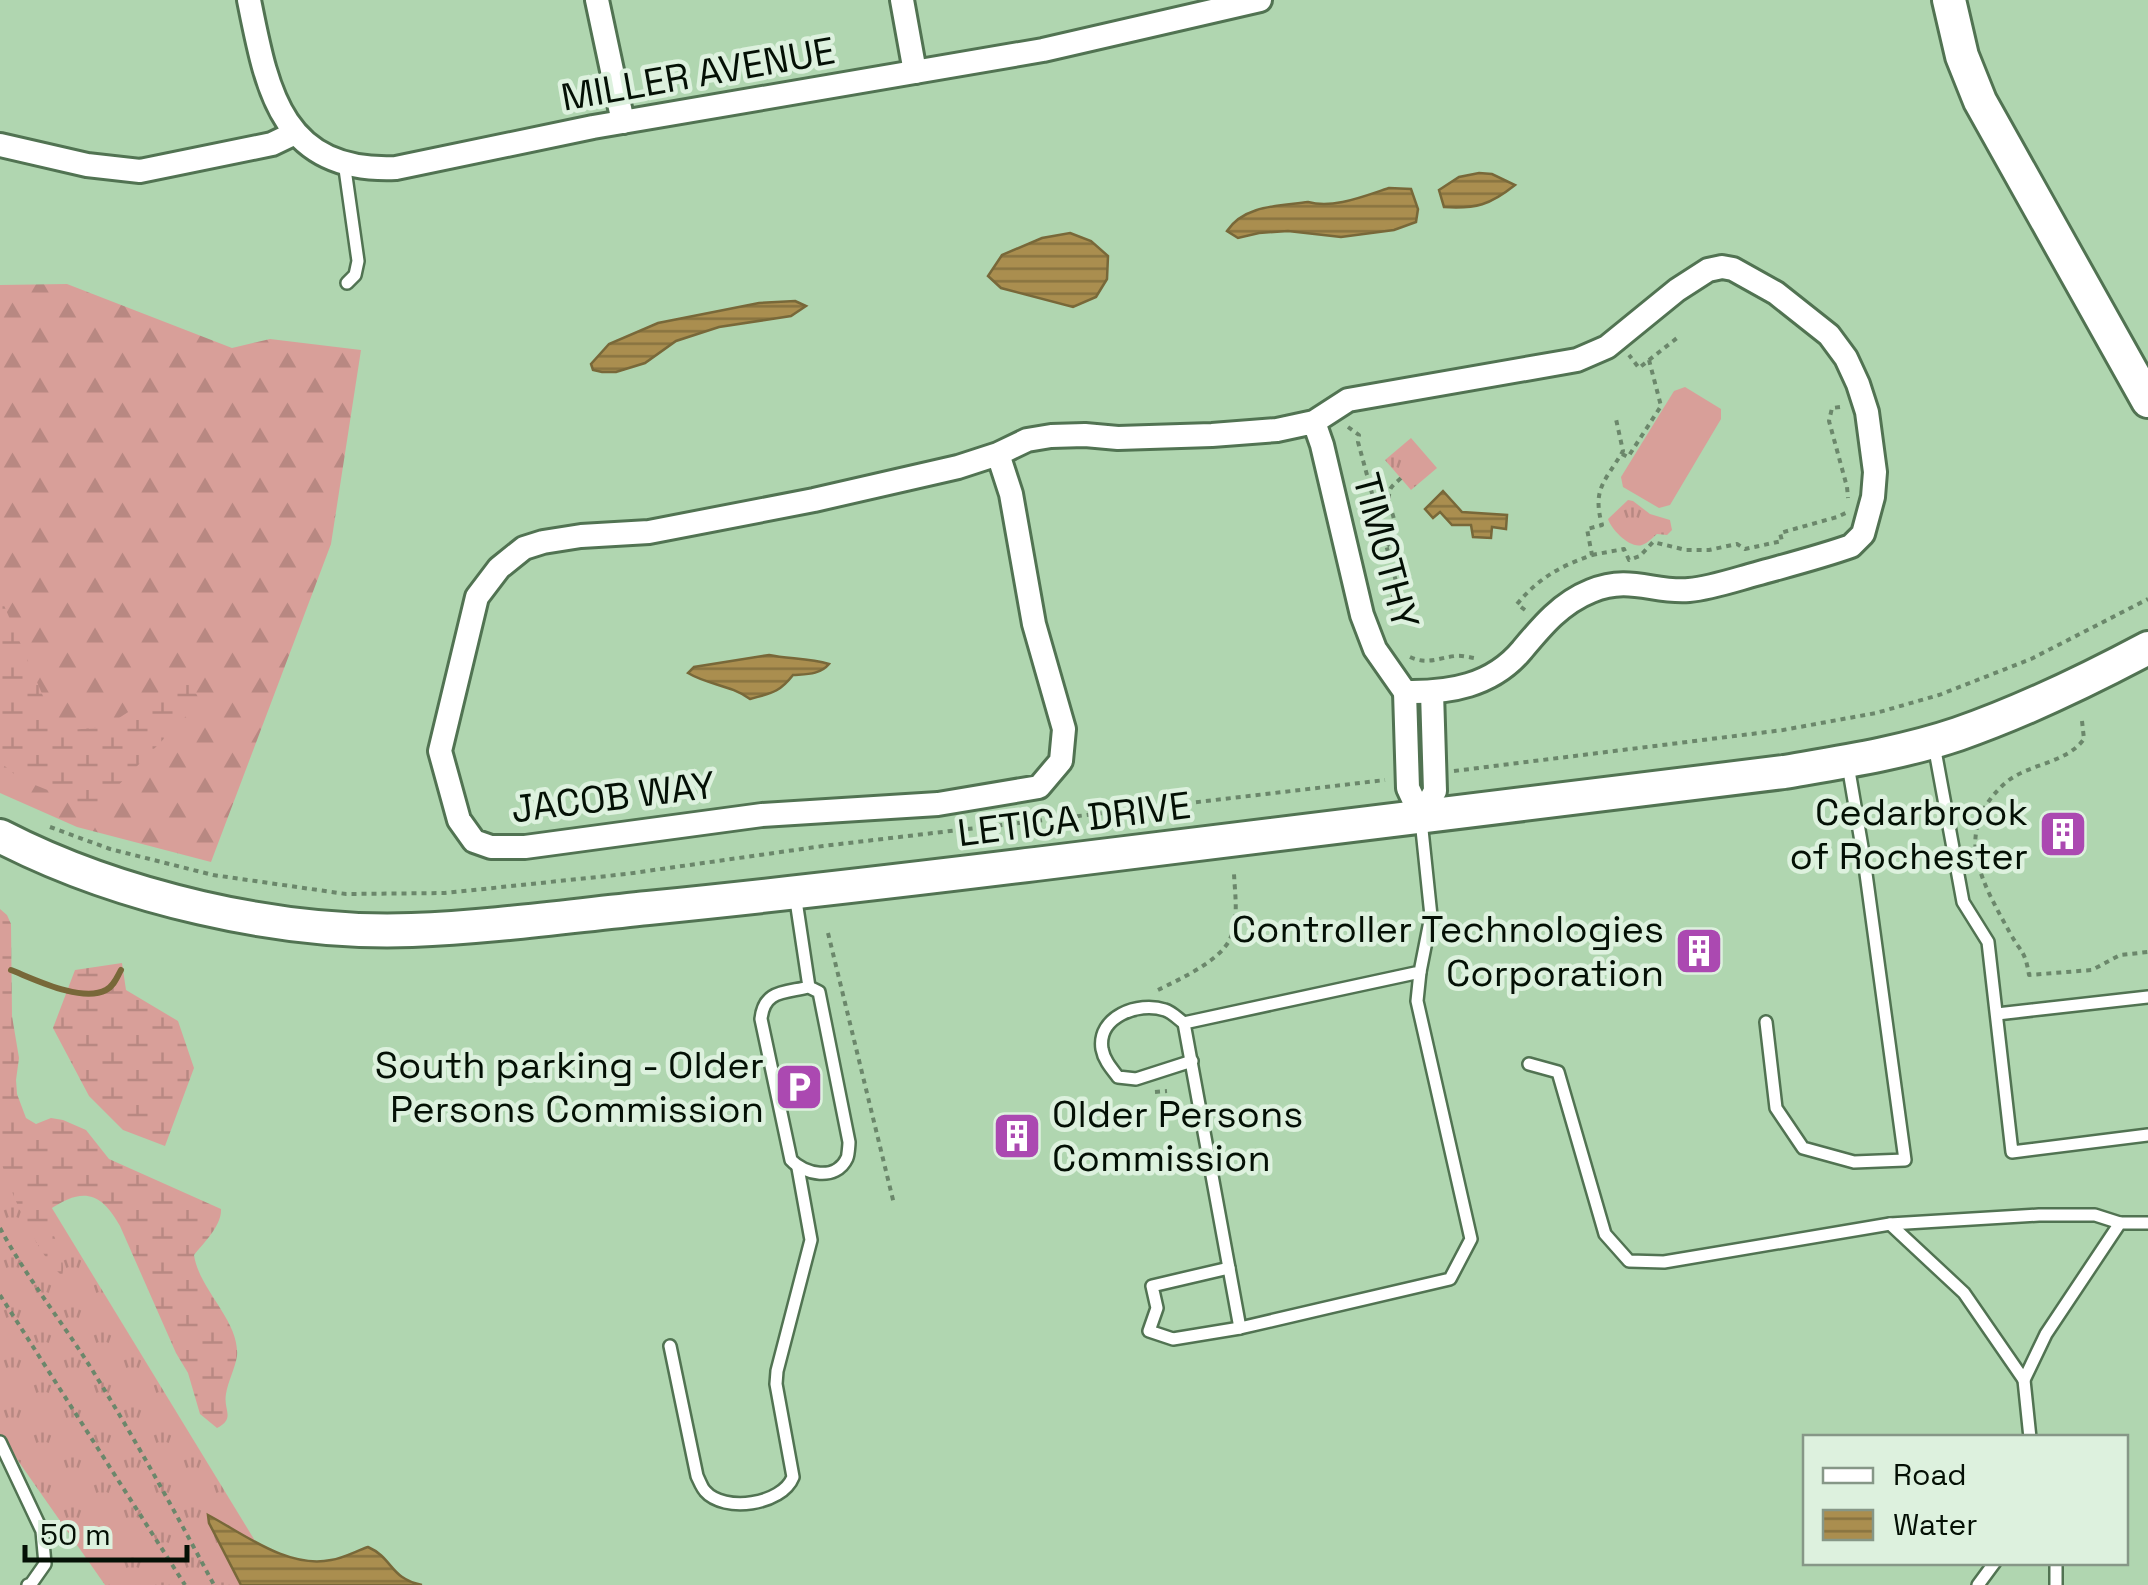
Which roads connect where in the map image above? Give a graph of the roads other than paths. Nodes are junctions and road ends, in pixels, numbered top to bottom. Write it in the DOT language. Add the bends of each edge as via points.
graph roads {
  1 [pos="249,0"];
  2 [pos="597,0"];
  3 [pos="902,0"];
  4 [pos="1949,0"];
  5 [pos="1247,2"];
  6 [pos="914,72"];
  7 [pos="622,122"];
  8 [pos="295,133"];
  9 [pos="0,145"];
  10 [pos="344,162"];
  11 [pos="347,284"];
  12 [pos="2148,400"];
  13 [pos="1321,417"];
  14 [pos="998,454"];
  15 [pos="2148,648"];
  16 [pos="1405,692"];
  17 [pos="1432,692"];
  18 [pos="1933,741"];
  19 [pos="1848,761"];
  20 [pos="1421,816"];
  21 [pos="0,836"];
  22 [pos="794,894"];
  23 [pos="1420,972"];
  24 [pos="809,987"];
  25 [pos="2148,997"];
  26 [pos="1998,1014"];
  27 [pos="1766,1022"];
  28 [pos="1184,1023"];
  29 [pos="1192,1061"];
  30 [pos="1529,1064"];
  31 [pos="2148,1136"];
  32 [pos="798,1168"];
  33 [pos="2148,1222"];
  34 [pos="2120,1223"];
  35 [pos="1890,1224"];
  36 [pos="1230,1268"];
  37 [pos="1240,1328"];
  38 [pos="670,1346"];
  39 [pos="2024,1380"];
  40 [pos="2029,1435"];
  41 [pos="0,1442"];
  42 [pos="28,1585"];
  1 -- 8 [label="street, MILLER AVENUE" via="270,92"];
  2 -- 7 [label="street"];
  3 -- 6 [label="street"];
  4 -- 12 [label="street" via="1980,101"];
  5 -- 6 [label="street, MILLER AVENUE" via="1044,50"];
  6 -- 7 [label="street, MILLER AVENUE"];
  7 -- 10 [label="street, MILLER AVENUE" via="396,168"];
  8 -- 9 [label="street" via="272,144 140,170 88,166"];
  8 -- 10 [label="street, MILLER AVENUE"];
  10 -- 11 [label="lane" via="358,261"];
  13 -- 14 [label="street, JACOB WAY" via="1277,430 1212,435 1051,436"];
  13 -- 16 [label="street, TIMOTHY" via="1362,615 1375,649"];
  13 -- 17 [label="street, JACOB WAY" via="1348,400 1577,360 1617,339 1696,276 1722,267 1776,293 1829,335 1864,401 1873,498 1864,534 1851,546 1690,590 1631,584 1592,590 1552,616 1502,670 1464,688"];
  14 -- 14 [label="street, JACOB WAY" via="796,504 524,548 477,597 440,751 459,820 474,841 525,847 762,815 938,804 1039,787 1062,761 1064,729"];
  15 -- 18 [label="street, LETICA DRIVE" via="2040,702"];
  16 -- 17 [label="street"];
  16 -- 20 [label="street" via="1408,788"];
  17 -- 20 [label="street" via="1436,791"];
  18 -- 19 [label="street, LETICA DRIVE"];
  18 -- 26 [label="lane" via="1963,902 1988,942"];
  19 -- 20 [label="street, LETICA DRIVE"];
  19 -- 27 [label="lane" via="1904,1160 1854,1162 1803,1148 1776,1108"];
  20 -- 22 [label="street, LETICA DRIVE"];
  20 -- 23 [label="lane" via="1431,916"];
  21 -- 22 [label="street, LETICA DRIVE" via="163,898 334,928 498,924"];
  22 -- 24 [label="lane"];
  23 -- 28 [label="lane"];
  23 -- 37 [label="lane" via="1417,1001 1472,1240 1450,1279"];
  24 -- 32 [label="lane" via="770,996 761,1019"];
  24 -- 32 [label="lane" via="819,992 849,1142 840,1167 828,1173"];
  25 -- 26 [label="lane"];
  26 -- 31 [label="lane" via="2012,1152"];
  28 -- 29 [label="lane"];
  28 -- 29 [label="lane" via="1166,1010 1122,1012 1107,1024 1101,1046 1118,1076 1136,1079"];
  29 -- 36 [label="lane"];
  30 -- 35 [label="lane" via="1558,1072 1605,1234 1629,1260 1664,1262"];
  32 -- 38 [label="lane" via="811,1240 777,1371 792,1477 781,1494 736,1502 704,1490"];
  33 -- 34 [label="lane"];
  34 -- 35 [label="lane" via="2040,1215"];
  34 -- 39 [label="lane" via="2046,1334"];
  35 -- 39 [label="lane" via="1964,1293"];
  36 -- 37 [label="lane"];
  36 -- 37 [label="lane" via="1152,1286 1156,1308 1149,1331 1172,1339"];
  39 -- 40 [label="lane"];
  41 -- 42 [label="lane" via="42,1531 45,1564"];
}
